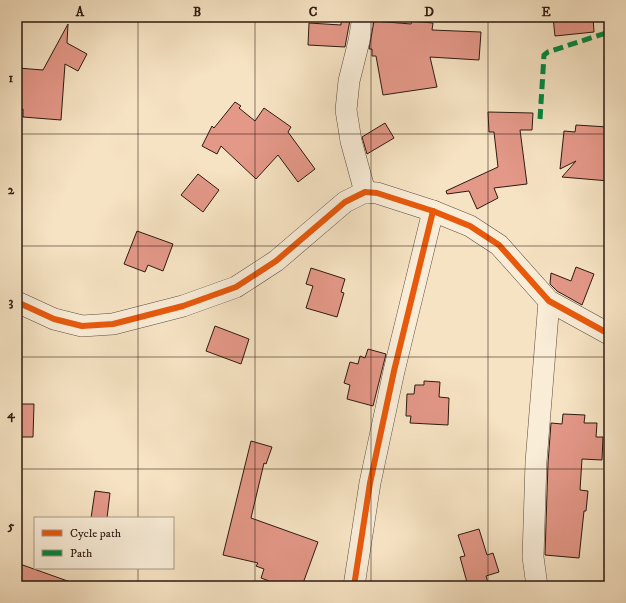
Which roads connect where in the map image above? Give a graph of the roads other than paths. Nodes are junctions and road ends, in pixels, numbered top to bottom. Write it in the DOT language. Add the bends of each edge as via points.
graph roads {
  1 [pos="363,17"];
  2 [pos="365,192"];
  3 [pos="433,211"];
  4 [pos="550,301"];
  5 [pos="17,302"];
  6 [pos="609,334"];
  7 [pos="354,586"];
  8 [pos="537,586"];
  1 -- 2 [label="street" via="349,81 346,110 351,142"];
  2 -- 3 [label="street" via="377,193"];
  2 -- 5 [label="street" via="345,202 276,261 236,287 183,306 113,324 82,326 54,319"];
  3 -- 4 [label="street" via="470,226 498,245"];
  3 -- 7 [label="street" via="370,483"];
  4 -- 6 [label="street"];
  4 -- 8 [label="street" via="536,462 533,557"];
}
